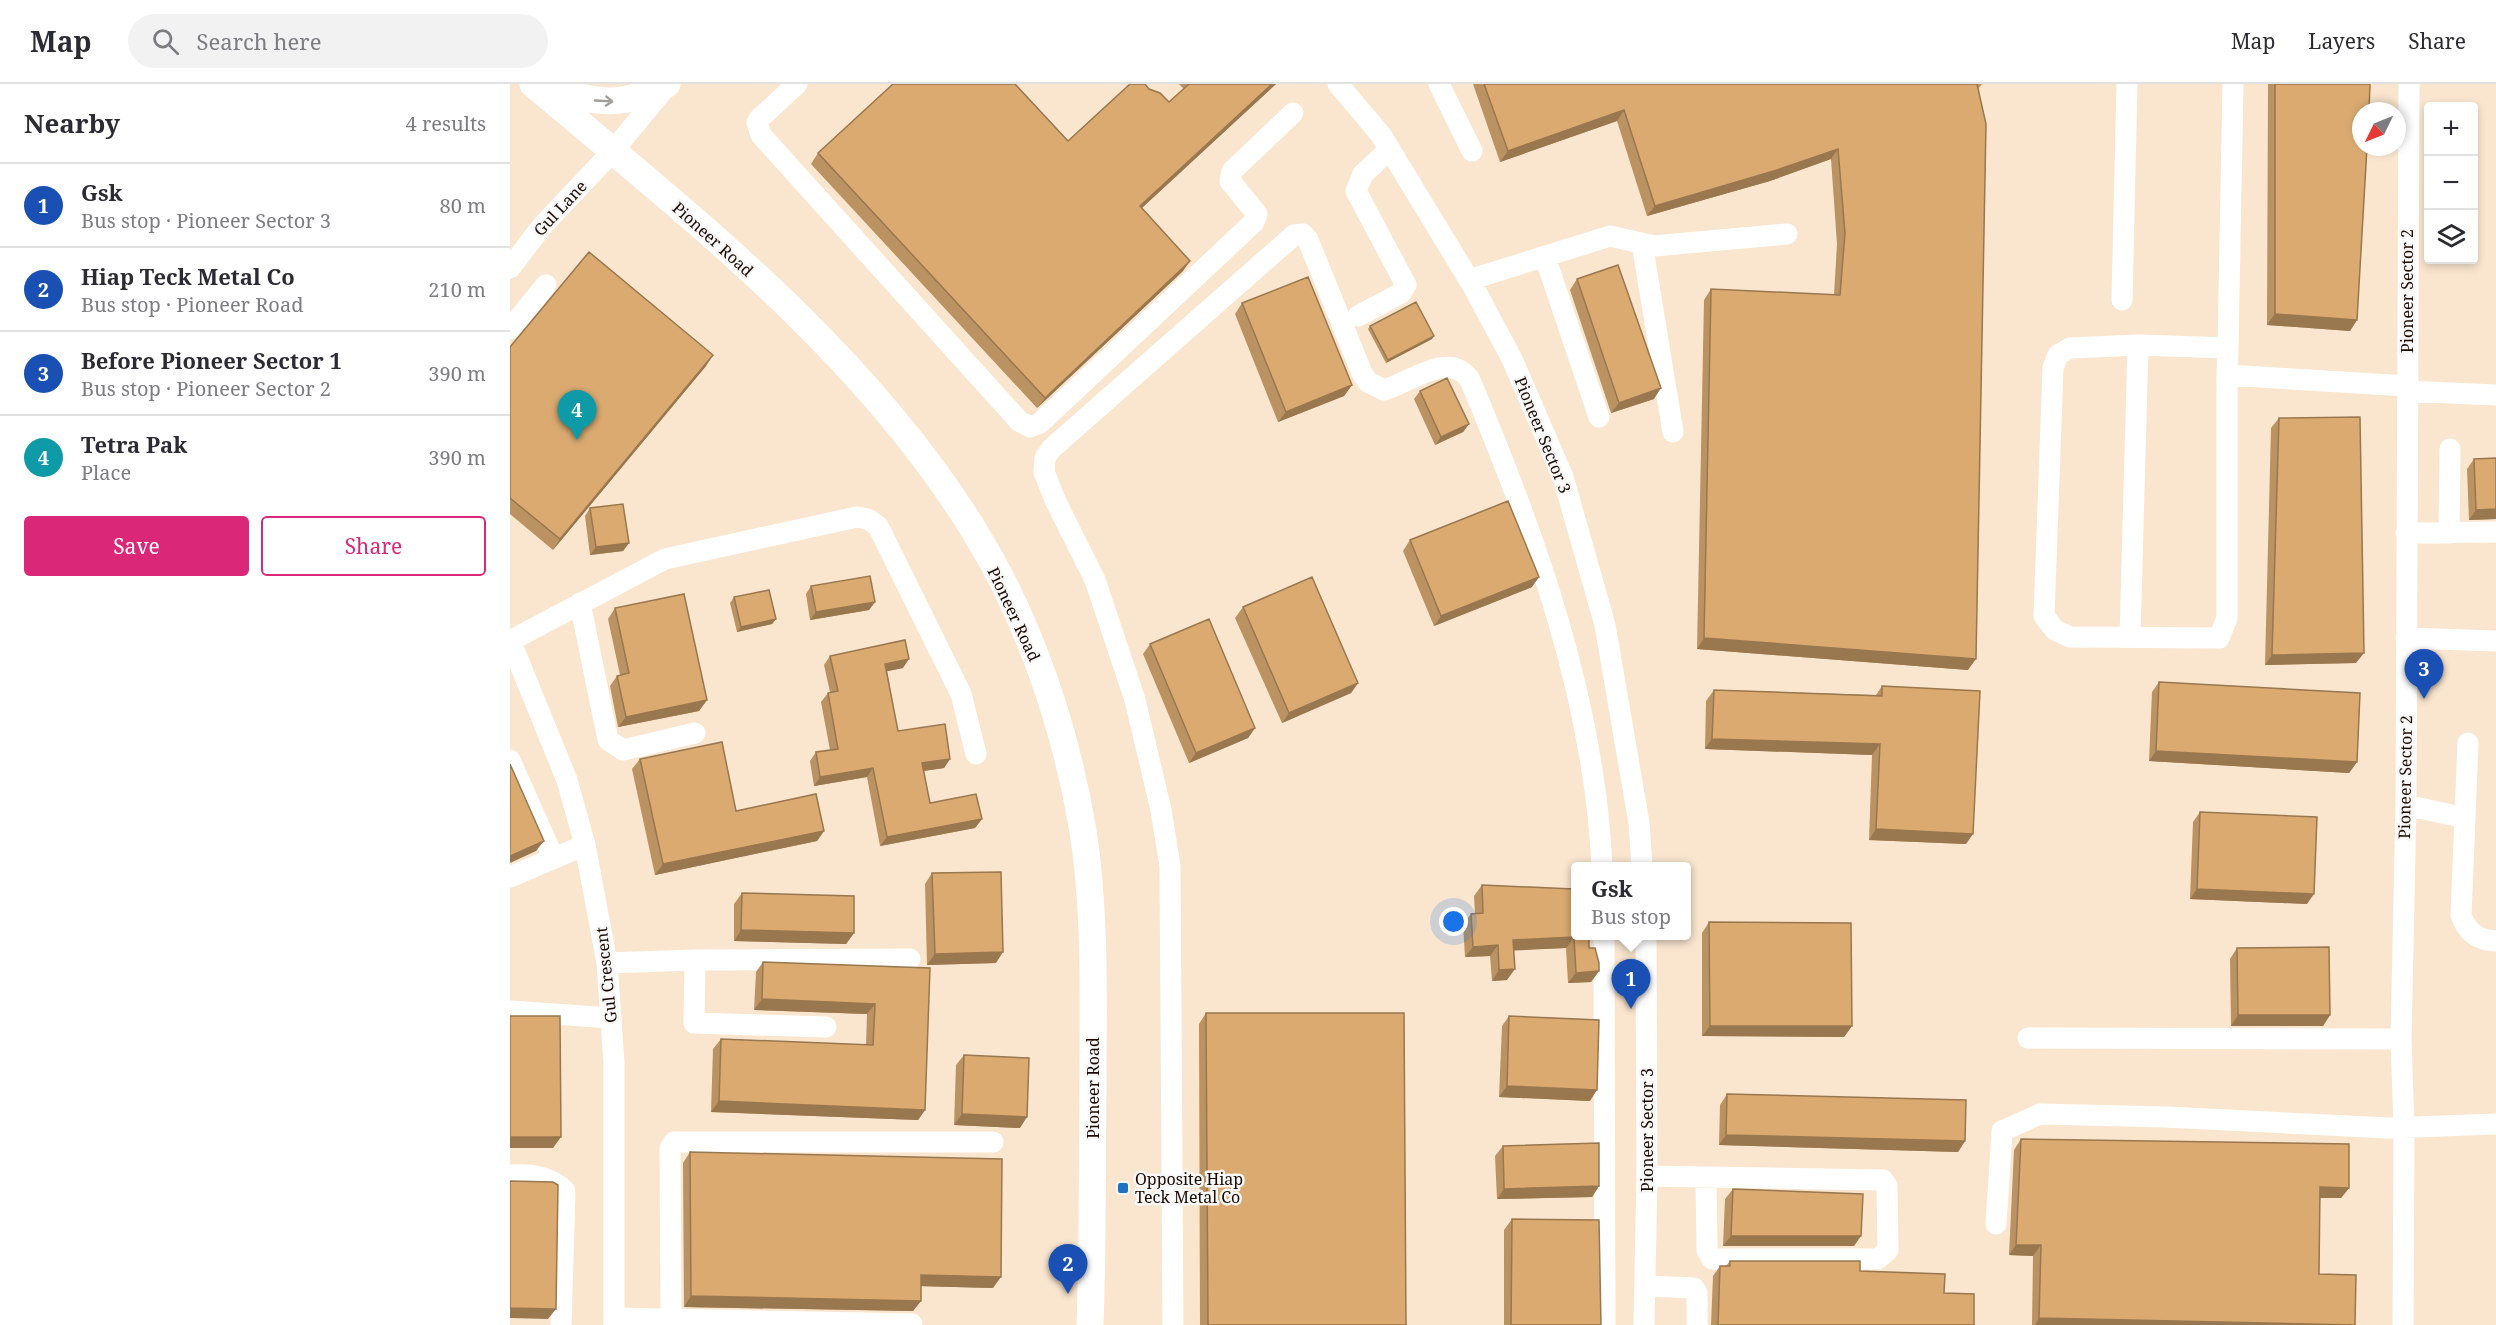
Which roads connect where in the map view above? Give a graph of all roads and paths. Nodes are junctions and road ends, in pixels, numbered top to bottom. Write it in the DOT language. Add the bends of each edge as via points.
graph roads {
  1 [pos="533,84"];
  2 [pos="549,84"];
  3 [pos="668,84"];
  4 [pos="797,84"];
  5 [pos="1338,84"];
  6 [pos="1439,84"];
  7 [pos="2127,84"];
  8 [pos="2234,84"];
  9 [pos="2409,84"];
  10 [pos="1293,113"];
  11 [pos="1390,149"];
  12 [pos="1472,151"];
  13 [pos="613,152"];
  14 [pos="1788,234"];
  15 [pos="1642,243"];
  16 [pos="1545,257"];
  17 [pos="510,268"];
  18 [pos="1469,280"];
  19 [pos="546,285"];
  20 [pos="2122,300"];
  21 [pos="1358,316"];
  22 [pos="510,329"];
  23 [pos="2138,345"];
  24 [pos="2228,348"];
  25 [pos="2227,375"];
  26 [pos="2407,388"];
  27 [pos="2496,395"];
  28 [pos="1599,417"];
  29 [pos="1673,432"];
  30 [pos="2450,450"];
  31 [pos="2449,532"];
  32 [pos="2496,532"];
  33 [pos="2406,533"];
  34 [pos="580,603"];
  35 [pos="2130,638"];
  36 [pos="2406,638"];
  37 [pos="510,640"];
  38 [pos="2496,641"];
  39 [pos="695,734"];
  40 [pos="2468,743"];
  41 [pos="976,754"];
  42 [pos="510,760"];
  43 [pos="2406,805"];
  44 [pos="2465,818"];
  45 [pos="585,844"];
  46 [pos="553,857"];
  47 [pos="1601,862"];
  48 [pos="1642,862"];
  49 [pos="510,877"];
  50 [pos="1604,940"];
  51 [pos="1646,940"];
  52 [pos="2496,941"];
  53 [pos="910,959"];
  54 [pos="695,960"];
  55 [pos="607,963"];
  56 [pos="510,1011"];
  57 [pos="611,1017"];
  58 [pos="826,1027"];
  59 [pos="2028,1038"];
  60 [pos="2401,1039"];
  61 [pos="2496,1124"];
  62 [pos="2404,1127"];
  63 [pos="993,1142"];
  64 [pos="510,1175"];
  65 [pos="1647,1176"];
  66 [pos="1707,1177"];
  67 [pos="1996,1224"];
  68 [pos="1646,1286"];
  69 [pos="671,1318"];
  70 [pos="614,1322"];
  71 [pos="912,1324"];
  72 [pos="561,1325"];
  73 [pos="1090,1325"];
  74 [pos="1173,1325"];
  75 [pos="1605,1325"];
  76 [pos="1644,1325"];
  77 [pos="1697,1325"];
  78 [pos="2403,1325"];
  1 -- 13 [label="main road, Pioneer Road"];
  2 -- 3 [label="main road, one-way" via="570,95 611,102 632,100"];
  3 -- 13 [label="street, Gul Lane"];
  4 -- 10 [label="street" via="760,118 757,123 761,135 1019,421 1030,427 1040,423 1254,222 1257,214 1230,181 1232,171"];
  5 -- 11 [label="street, Pioneer Sector 3"];
  6 -- 12 [label="street"];
  7 -- 20 [label="street"];
  8 -- 24 [label="street"];
  9 -- 26 [label="street, Pioneer Sector 2"];
  11 -- 18 [label="street, Pioneer Sector 3"];
  11 -- 21 [label="street" via="1363,174 1356,191 1406,285 1401,293"];
  13 -- 17 [label="street, Gul Lane" via="543,225"];
  13 -- 73 [label="main road, Pioneer Road" via="808,324 894,418 975,532 1035,655 1063,745 1078,811 1091,901 1094,973"];
  14 -- 15 [label="street" via="1653,246"];
  15 -- 16 [label="street" via="1611,236"];
  15 -- 29 [label="street"];
  16 -- 18 [label="street"];
  16 -- 28 [label="street"];
  18 -- 48 [label="street, Pioneer Sector 3" via="1512,359 1563,477 1605,625 1640,823"];
  19 -- 22 [label="street"];
  23 -- 24 [label="street"];
  23 -- 35 [label="street"];
  23 -- 35 [label="street" via="2070,348 2058,356 2053,368 2044,616 2055,630 2070,637"];
  24 -- 25 [label="street"];
  25 -- 26 [label="street"];
  25 -- 35 [label="street" via="2228,618 2219,638"];
  26 -- 27 [label="street"];
  26 -- 33 [label="street, Pioneer Sector 2"];
  30 -- 31 [label="street"];
  31 -- 32 [label="street"];
  31 -- 33 [label="street"];
  33 -- 36 [label="street, Pioneer Sector 2"];
  34 -- 37 [label="street"];
  34 -- 39 [label="street" via="608,740 623,750"];
  34 -- 41 [label="street" via="665,559 857,517 868,519 878,526 961,694"];
  36 -- 38 [label="street"];
  36 -- 43 [label="street, Pioneer Sector 2"];
  37 -- 45 [label="street, Gul Crescent" via="567,780"];
  40 -- 44 [label="street"];
  42 -- 46 [label="street"];
  43 -- 44 [label="street"];
  43 -- 60 [label="street, Pioneer Sector 2"];
  44 -- 52 [label="street" via="2461,915 2478,939"];
  45 -- 46 [label="street"];
  45 -- 55 [label="street, Gul Crescent"];
  46 -- 49 [label="street"];
  47 -- 74 [label="street" via="1586,740 1559,620 1513,481 1470,380 1461,368 1446,365 1384,390 1368,382 1308,240 1303,234 1294,235 1045,458 1044,472 1095,580 1135,700 1170,866"];
  50 -- 75 [label="street"];
  51 -- 65 [label="street, Pioneer Sector 3"];
  53 -- 54 [label="street"];
  54 -- 55 [label="street"];
  54 -- 58 [label="street" via="693,1023"];
  55 -- 57 [label="street, Gul Crescent"];
  56 -- 57 [label="street"];
  57 -- 70 [label="street, Gul Crescent"];
  59 -- 60 [label="street"];
  60 -- 62 [label="street, Pioneer Sector 2"];
  61 -- 62 [label="street"];
  62 -- 67 [label="street" via="2040,1114 2002,1131"];
  62 -- 78 [label="street, Pioneer Sector 2"];
  63 -- 69 [label="street" via="674,1142 670,1148"];
  64 -- 72 [label="street" via="547,1178 565,1191"];
  65 -- 66 [label="street"];
  65 -- 68 [label="street, Pioneer Sector 3"];
  66 -- 66 [label="street" via="1883,1180 1887,1186 1888,1250 1878,1259 1712,1259 1707,1250"];
  68 -- 76 [label="street, Pioneer Sector 3"];
  68 -- 77 [label="street" via="1694,1287"];
  69 -- 70 [label="street"];
  69 -- 71 [label="street"];
}
